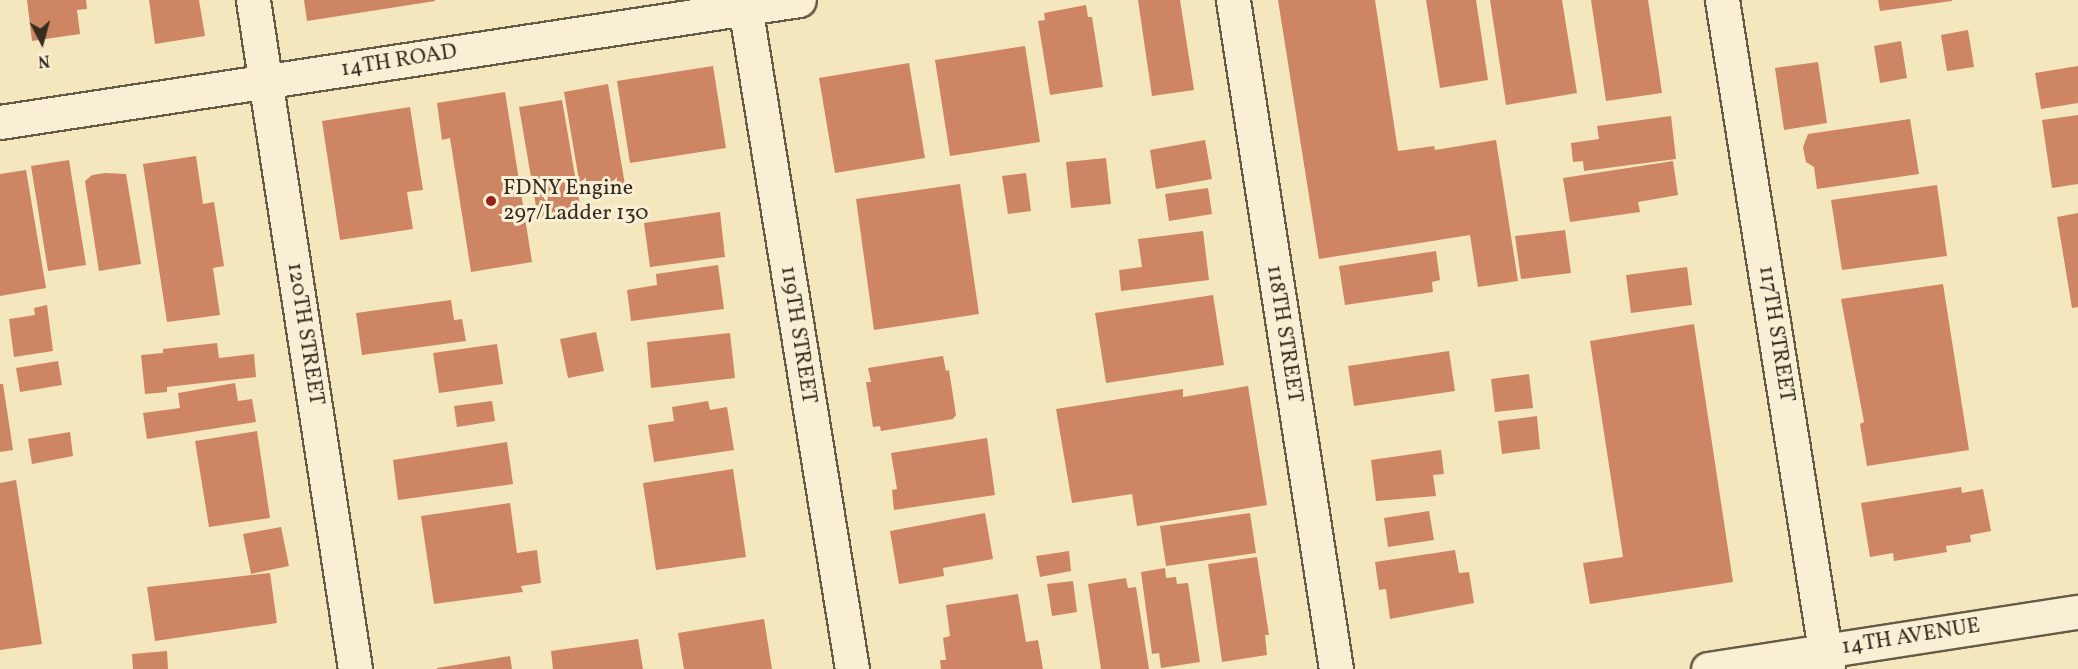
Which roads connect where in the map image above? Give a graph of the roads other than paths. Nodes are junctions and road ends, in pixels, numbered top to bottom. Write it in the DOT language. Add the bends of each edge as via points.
graph roads {
  1 [pos="253,0"];
  2 [pos="799,0"];
  3 [pos="1233,0"];
  4 [pos="1722,0"];
  5 [pos="744,4"];
  6 [pos="267,81"];
  7 [pos="0,122"];
  8 [pos="2078,612"];
  9 [pos="1827,659"];
  10 [pos="355,669"];
  11 [pos="852,669"];
  12 [pos="1336,669"];
  13 [pos="1708,669"];
  1 -- 6 [label="street, 120TH STREET"];
  2 -- 5 [label="street, 14TH ROAD"];
  3 -- 12 [label="street, 118TH STREET"];
  4 -- 9 [label="street, 117TH STREET"];
  5 -- 6 [label="street, 14TH ROAD"];
  5 -- 11 [label="street, 119TH STREET"];
  6 -- 7 [label="street, 14TH ROAD"];
  6 -- 10 [label="street, 120TH STREET"];
  8 -- 9 [label="street, 14TH AVENUE"];
  9 -- 13 [label="street, 14TH AVENUE"];
}
